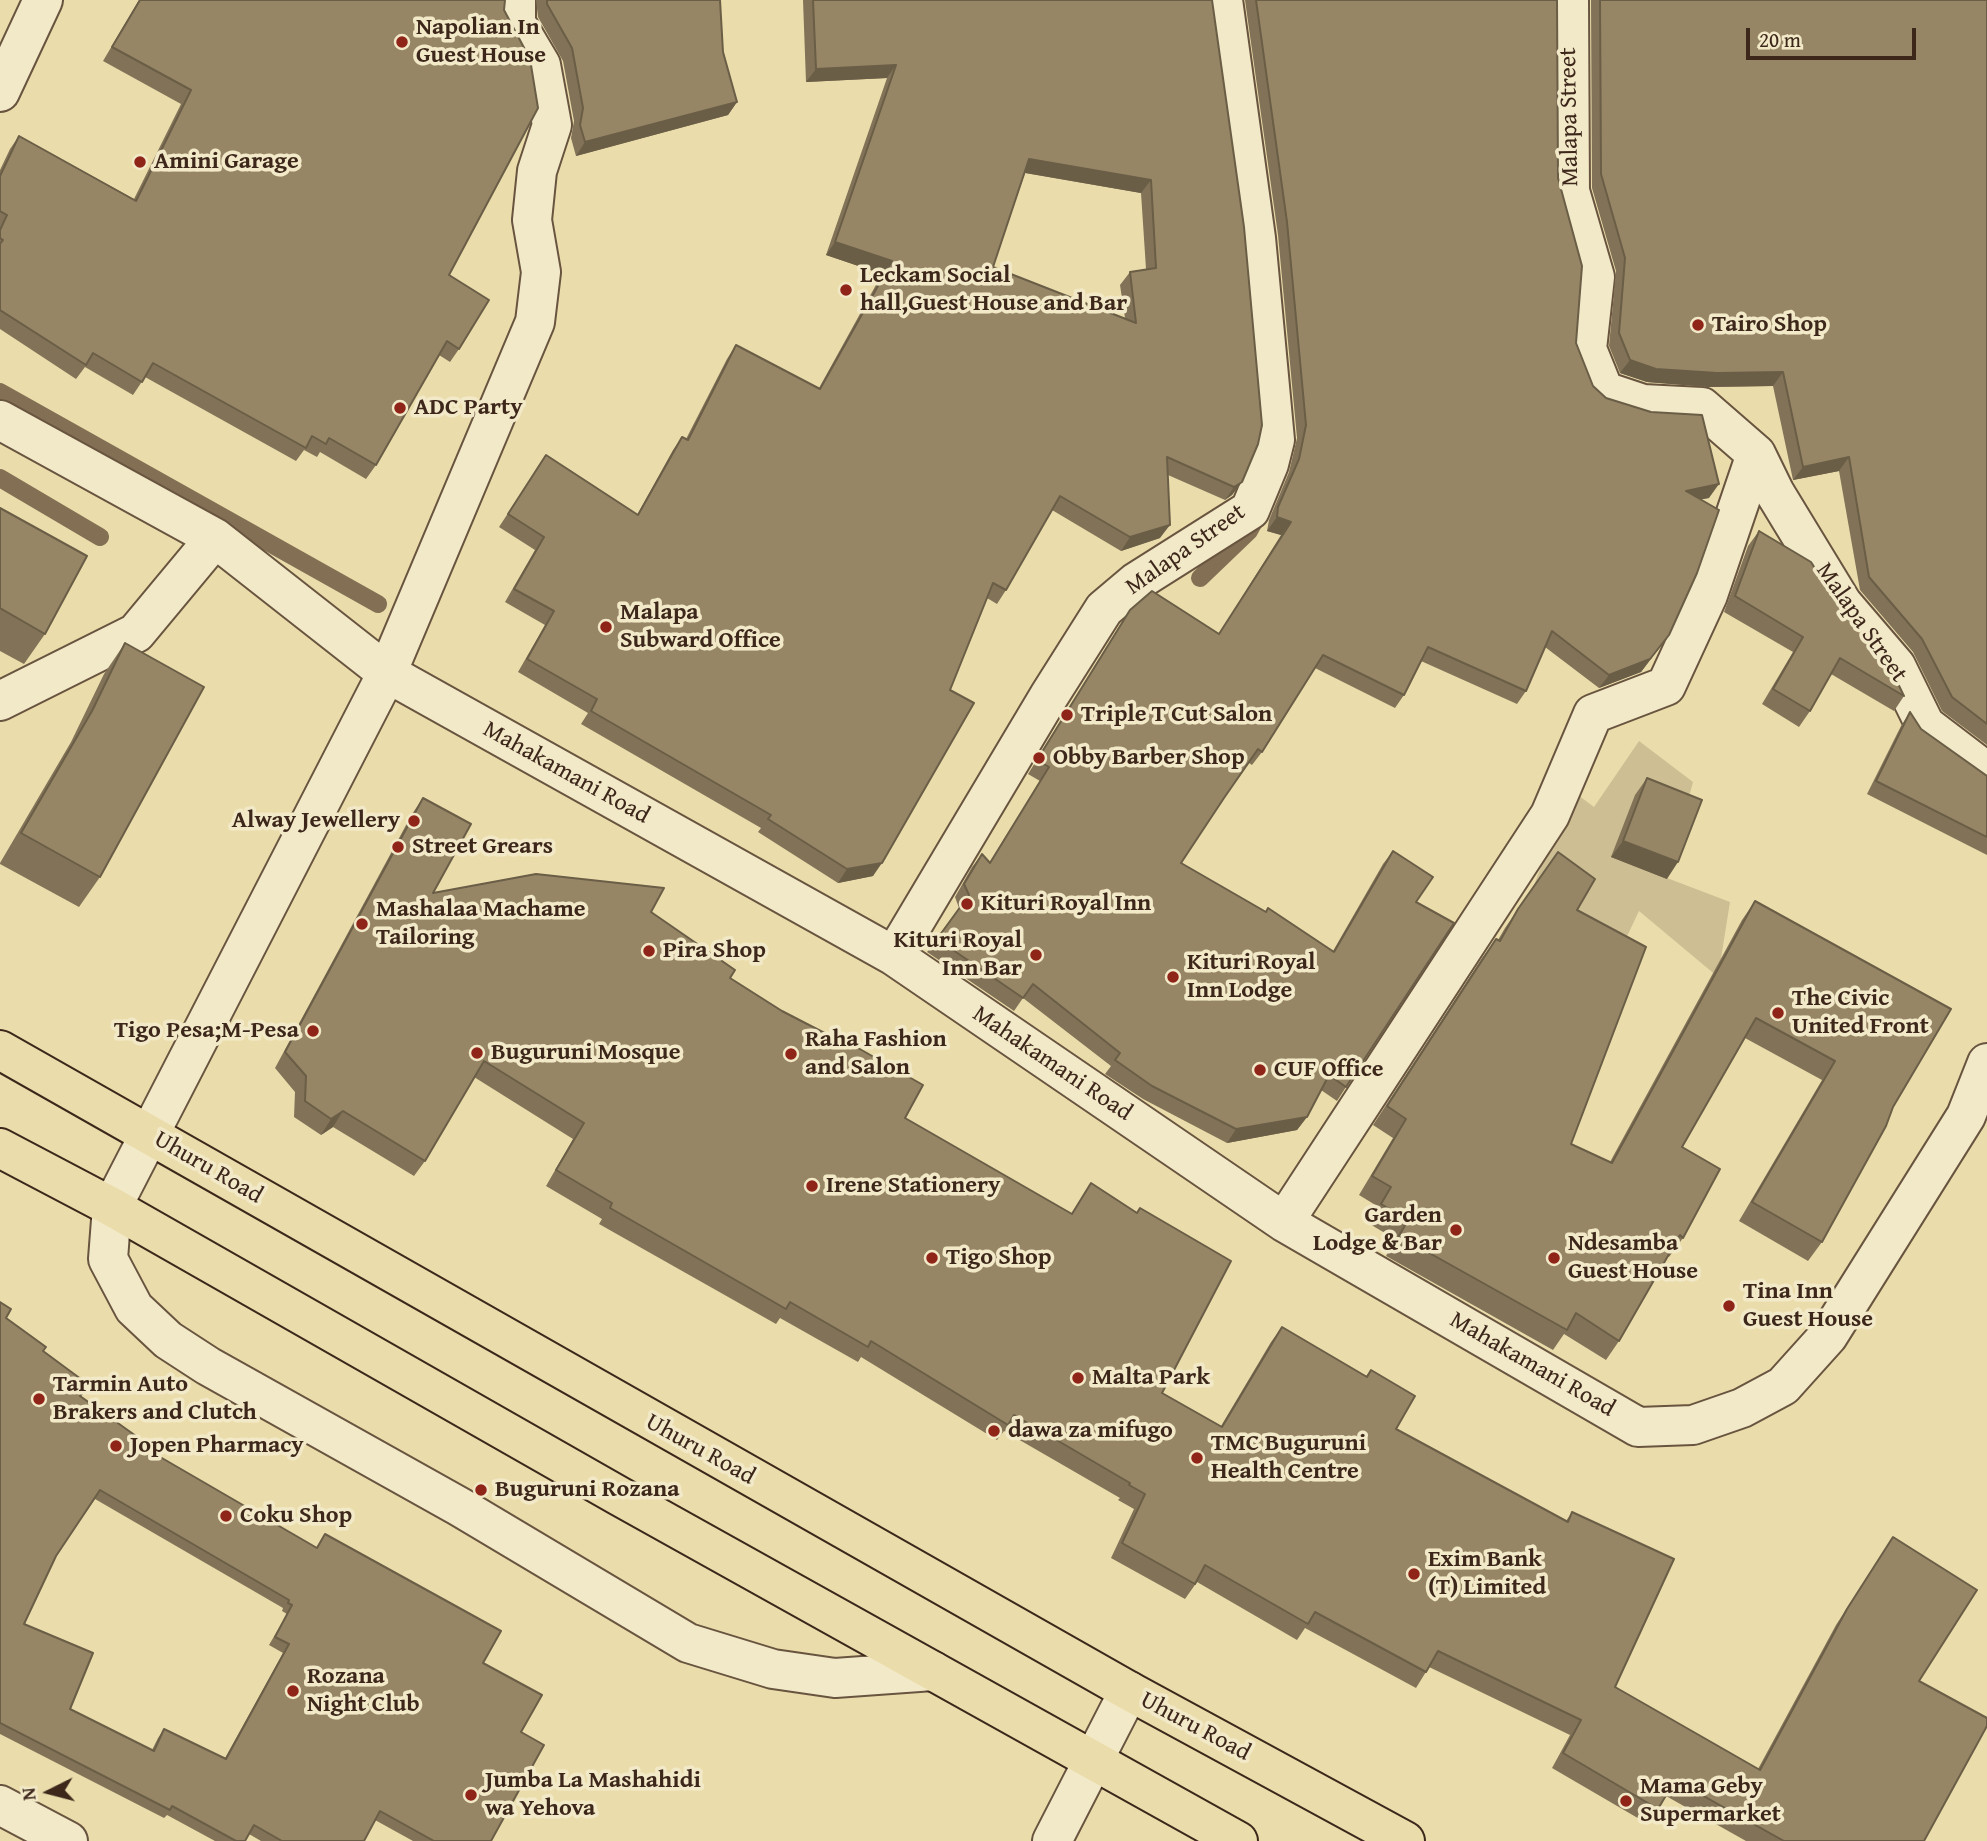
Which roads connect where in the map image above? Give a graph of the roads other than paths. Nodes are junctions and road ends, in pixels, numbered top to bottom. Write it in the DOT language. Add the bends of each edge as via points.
graph roads {
  1 [pos="43,0"];
  2 [pos="516,0"];
  3 [pos="1223,0"];
  4 [pos="1569,0"];
  5 [pos="0,92"];
  6 [pos="0,420"];
  7 [pos="1756,454"];
  8 [pos="215,538"];
  9 [pos="387,673"];
  10 [pos="0,701"];
  11 [pos="1987,772"];
  12 [pos="894,956"];
  13 [pos="0,1050"];
  14 [pos="1987,1063"];
  15 [pos="1977,1122"];
  16 [pos="151,1135"];
  17 [pos="0,1148"];
  18 [pos="112,1207"];
  19 [pos="1284,1222"];
  20 [pos="933,1671"];
  21 [pos="1129,1691"];
  22 [pos="1095,1762"];
  23 [pos="0,1805"];
  24 [pos="68,1841"];
  25 [pos="1052,1841"];
  26 [pos="1238,1841"];
  27 [pos="1405,1841"];
  1 -- 5 [label="street"];
  2 -- 9 [label="street" via="516,23 541,65 552,125 537,171 532,220 541,272 535,322"];
  3 -- 12 [label="street, Malapa Street" via="1256,237 1275,440 1269,464 1250,510 1136,582 1104,609"];
  4 -- 7 [label="street, Malapa Street" via="1570,191 1595,277 1587,349 1604,391 1643,404 1702,407"];
  6 -- 8 [label="street, Mahakamani Road"];
  7 -- 11 [label="street, Malapa Street" via="1775,494 1842,603 1896,666 1925,725"];
  7 -- 19 [label="street" via="1708,595 1666,686 1594,714 1550,815"];
  8 -- 9 [label="street, Mahakamani Road"];
  8 -- 10 [label="street" via="136,633"];
  9 -- 12 [label="street, Mahakamani Road"];
  9 -- 16 [label="street"];
  12 -- 19 [label="street, Mahakamani Road"];
  13 -- 16 [label="main road, Uhuru Road"];
  14 -- 15 [label="street"];
  15 -- 19 [label="street, Mahakamani Road" via="1819,1346 1783,1386 1742,1408 1693,1425 1638,1427"];
  16 -- 18 [label="street"];
  16 -- 21 [label="main road, Uhuru Road"];
  17 -- 18 [label="main road"];
  18 -- 20 [label="main road"];
  18 -- 20 [label="street" via="108,1259 134,1308 168,1340 688,1643 772,1669 835,1678"];
  20 -- 22 [label="main road"];
  21 -- 22 [label="street"];
  21 -- 27 [label="main road, Uhuru Road"];
  22 -- 25 [label="street"];
  22 -- 26 [label="main road"];
  23 -- 24 [label="street"];
}
